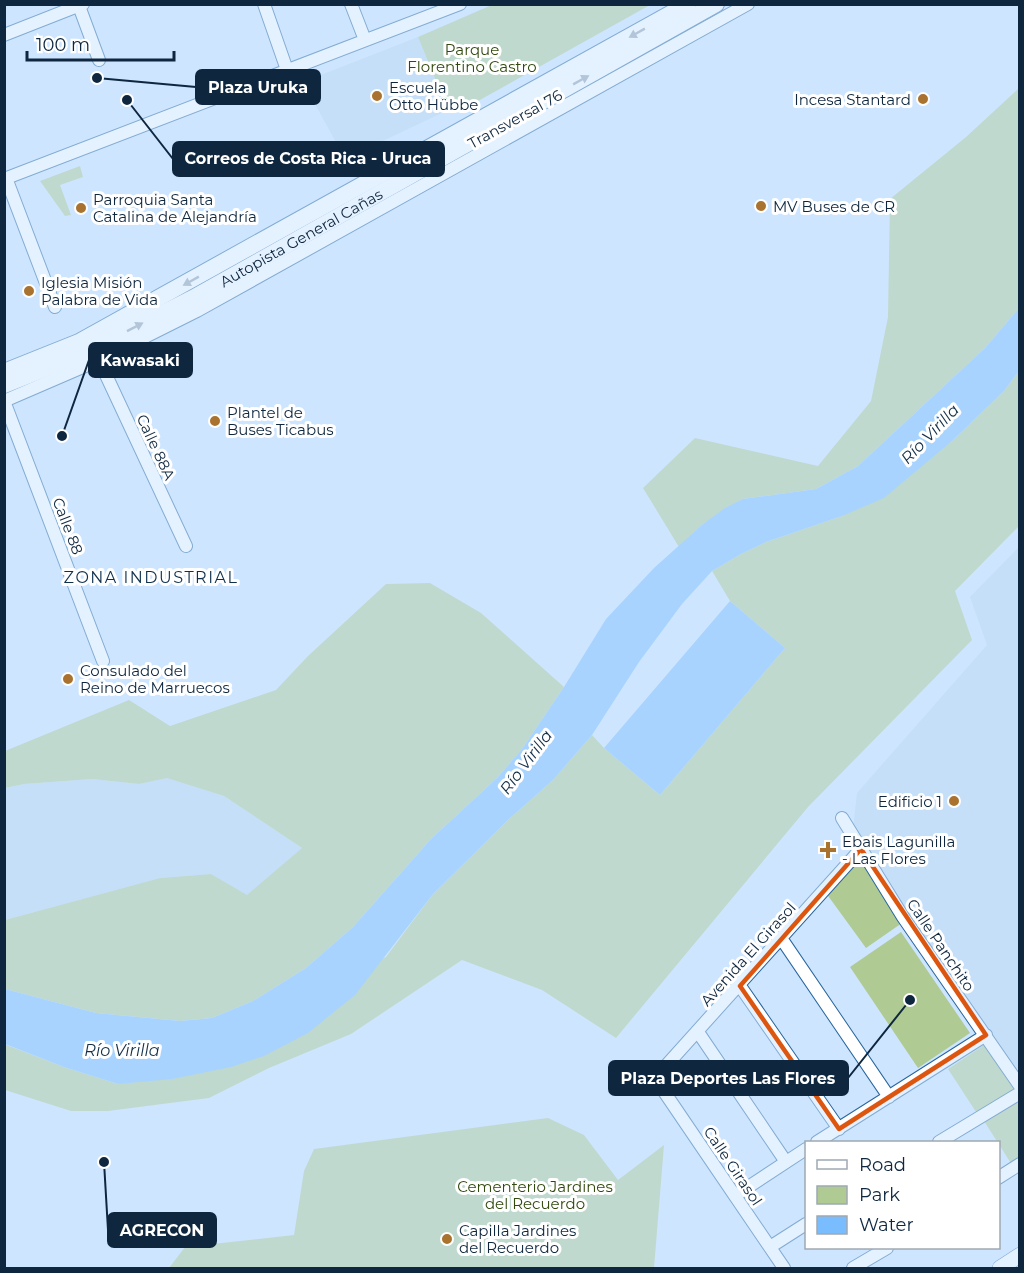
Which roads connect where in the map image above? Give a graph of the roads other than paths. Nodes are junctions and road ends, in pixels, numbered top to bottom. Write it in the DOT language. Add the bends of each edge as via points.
graph roads {
  1 [pos="264,4"];
  2 [pos="351,4"];
  3 [pos="460,4"];
  4 [pos="688,4"];
  5 [pos="716,4"];
  6 [pos="748,4"];
  7 [pos="81,5"];
  8 [pos="4,35"];
  9 [pos="365,40"];
  10 [pos="99,60"];
  11 [pos="287,70"];
  12 [pos="5,179"];
  13 [pos="55,307"];
  14 [pos="99,360"];
  15 [pos="4,372"];
  16 [pos="4,385"];
  17 [pos="4,401"];
  18 [pos="186,546"];
  19 [pos="103,661"];
  20 [pos="842,818"];
  21 [pos="861,849"];
  22 [pos="782,938"];
  23 [pos="740,986"];
  24 [pos="699,1032"];
  25 [pos="986,1035"];
  26 [pos="660,1080"];
  27 [pos="1020,1086"];
  28 [pos="1020,1093"];
  29 [pos="890,1097"];
  30 [pos="839,1129"];
  31 [pos="820,1141"];
  32 [pos="942,1141"];
  33 [pos="805,1150"];
  34 [pos="786,1162"];
  35 [pos="1020,1164"];
  36 [pos="1000,1177"];
  37 [pos="736,1196"];
  38 [pos="805,1225"];
  39 [pos="770,1247"];
  40 [pos="885,1249"];
  41 [pos="1020,1256"];
  42 [pos="784,1269"];
  43 [pos="853,1269"];
  44 [pos="1000,1269"];
  1 -- 11 [label="street"];
  2 -- 9 [label="street"];
  3 -- 9 [label="street"];
  4 -- 15 [label="highway, Autopista General Cañas, one-way" via="79,342"];
  16 -- 5 [label="highway, Autopista General Cañas, one-way" via="84,353 193,298"];
  6 -- 14 [label="street, Transversal 76" via="197,311"];
  7 -- 8 [label="street"];
  7 -- 10 [label="street"];
  9 -- 11 [label="street"];
  11 -- 12 [label="street"];
  12 -- 13 [label="street"];
  14 -- 17 [label="street, Transversal 76"];
  14 -- 18 [label="street, Calle 88A"];
  17 -- 19 [label="street, Calle 88"];
  20 -- 21 [label="street, Calle Panchito"];
  21 -- 22 [label="street, Avenida El Girasol"];
  21 -- 25 [label="street, Calle Panchito"];
  22 -- 23 [label="street, Avenida El Girasol"];
  22 -- 29 [label="street"];
  23 -- 24 [label="street, Avenida El Girasol"];
  23 -- 30 [label="street"];
  24 -- 26 [label="street, Avenida El Girasol" via="664,1068"];
  24 -- 34 [label="street"];
  25 -- 27 [label="street, Calle Panchito"];
  25 -- 29 [label="street"];
  26 -- 37 [label="street, Calle Girasol"];
  28 -- 32 [label="street"];
  29 -- 30 [label="street"];
  30 -- 31 [label="street"];
  33 -- 34 [label="street"];
  34 -- 37 [label="street"];
  35 -- 36 [label="street"];
  37 -- 39 [label="street, Calle Girasol"];
  38 -- 39 [label="street"];
  39 -- 42 [label="street, Calle Girasol"];
  40 -- 43 [label="street"];
  41 -- 44 [label="main road"];
}
